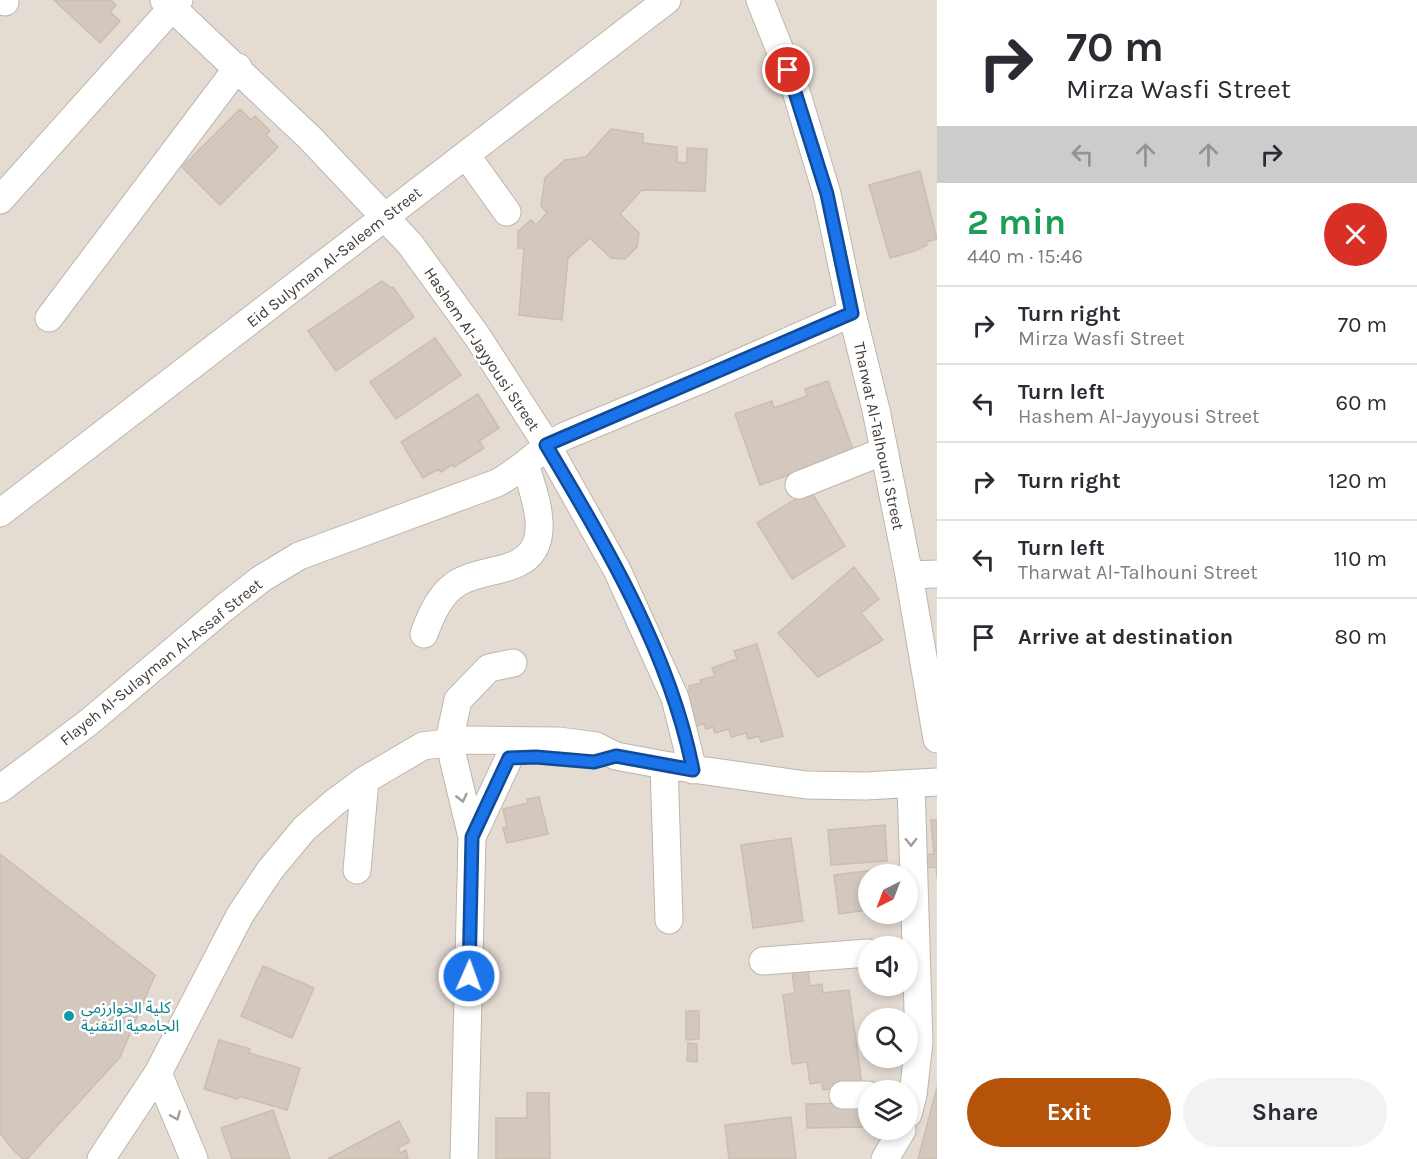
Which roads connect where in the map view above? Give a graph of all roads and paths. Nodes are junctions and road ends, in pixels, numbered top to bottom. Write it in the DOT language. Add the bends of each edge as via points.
graph roads {
  1 [pos="667,0"];
  2 [pos="760,0"];
  3 [pos="172,3"];
  4 [pos="238,67"];
  5 [pos="466,155"];
  6 [pos="0,200"];
  7 [pos="507,212"];
  8 [pos="384,217"];
  9 [pos="852,313"];
  10 [pos="49,318"];
  11 [pos="546,445"];
  12 [pos="884,451"];
  13 [pos="525,464"];
  14 [pos="799,485"];
  15 [pos="0,513"];
  16 [pos="937,574"];
  17 [pos="909,575"];
  18 [pos="423,634"];
  19 [pos="513,663"];
  20 [pos="937,739"];
  21 [pos="451,749"];
  22 [pos="616,756"];
  23 [pos="509,758"];
  24 [pos="664,765"];
  25 [pos="693,770"];
  26 [pos="365,780"];
  27 [pos="937,782"];
  28 [pos="910,784"];
  29 [pos="0,789"];
  30 [pos="472,837"];
  31 [pos="357,870"];
  32 [pos="669,920"];
  33 [pos="921,948"];
  34 [pos="858,953"];
  35 [pos="763,961"];
  36 [pos="927,1065"];
  37 [pos="158,1073"];
  38 [pos="918,1083"];
  39 [pos="126,1120"];
  40 [pos="896,1140"];
  41 [pos="78,1159"];
  42 [pos="101,1159"];
  43 [pos="194,1159"];
  44 [pos="465,1159"];
  45 [pos="885,1159"];
  1 -- 5 [label="street, Eid Sulyman Al-Saleem Street"];
  2 -- 9 [label="street, Tharwat Al-Talhouni Street" via="795,88 827,194"];
  3 -- 4 [label="street, Hashem Al-Jayyousi Street"];
  3 -- 6 [label="street"];
  4 -- 8 [label="street, Hashem Al-Jayyousi Street"];
  4 -- 10 [label="street"];
  5 -- 7 [label="street"];
  5 -- 8 [label="street, Eid Sulyman Al-Saleem Street"];
  8 -- 11 [label="street, Hashem Al-Jayyousi Street" via="433,273"];
  8 -- 15 [label="street, Eid Sulyman Al-Saleem Street"];
  9 -- 11 [label="street, Flayeh Al-Sulayman Al-Assaf Street"];
  9 -- 12 [label="street, Tharwat Al-Talhouni Street"];
  11 -- 13 [label="street, Flayeh Al-Sulayman Al-Assaf Street"];
  11 -- 25 [label="street, Hashem Al-Jayyousi Street" via="617,570 662,665 685,728"];
  12 -- 14 [label="street"];
  12 -- 17 [label="street, Tharwat Al-Talhouni Street"];
  13 -- 18 [label="street" via="541,528 534,548 517,563 460,582 432,612"];
  13 -- 29 [label="street, Flayeh Al-Sulayman Al-Assaf Street" via="497,483 299,556 261,579 90,722"];
  16 -- 17 [label="street"];
  17 -- 20 [label="street, Tharwat Al-Talhouni Street"];
  19 -- 21 [label="street" via="489,669 459,700"];
  21 -- 22 [label="street" via="559,741 596,746"];
  21 -- 23 [label="street"];
  21 -- 26 [label="street" via="423,746"];
  21 -- 30 [label="street, one-way"];
  22 -- 23 [label="street" via="594,762"];
  22 -- 24 [label="street"];
  23 -- 30 [label="street"];
  24 -- 25 [label="street"];
  24 -- 32 [label="street"];
  25 -- 28 [label="street" via="806,785"];
  26 -- 31 [label="street"];
  26 -- 37 [label="street" via="304,829 270,870 240,915"];
  27 -- 28 [label="street"];
  28 -- 33 [label="street, one-way" via="911,850"];
  30 -- 44 [label="street"];
  33 -- 36 [label="street" via="919,1005"];
  34 -- 35 [label="street"];
  36 -- 38 [label="street"];
  37 -- 39 [label="street"];
  37 -- 43 [label="street, one-way"];
  39 -- 41 [label="street"];
  39 -- 42 [label="street"];
  40 -- 45 [label="street"];
}
